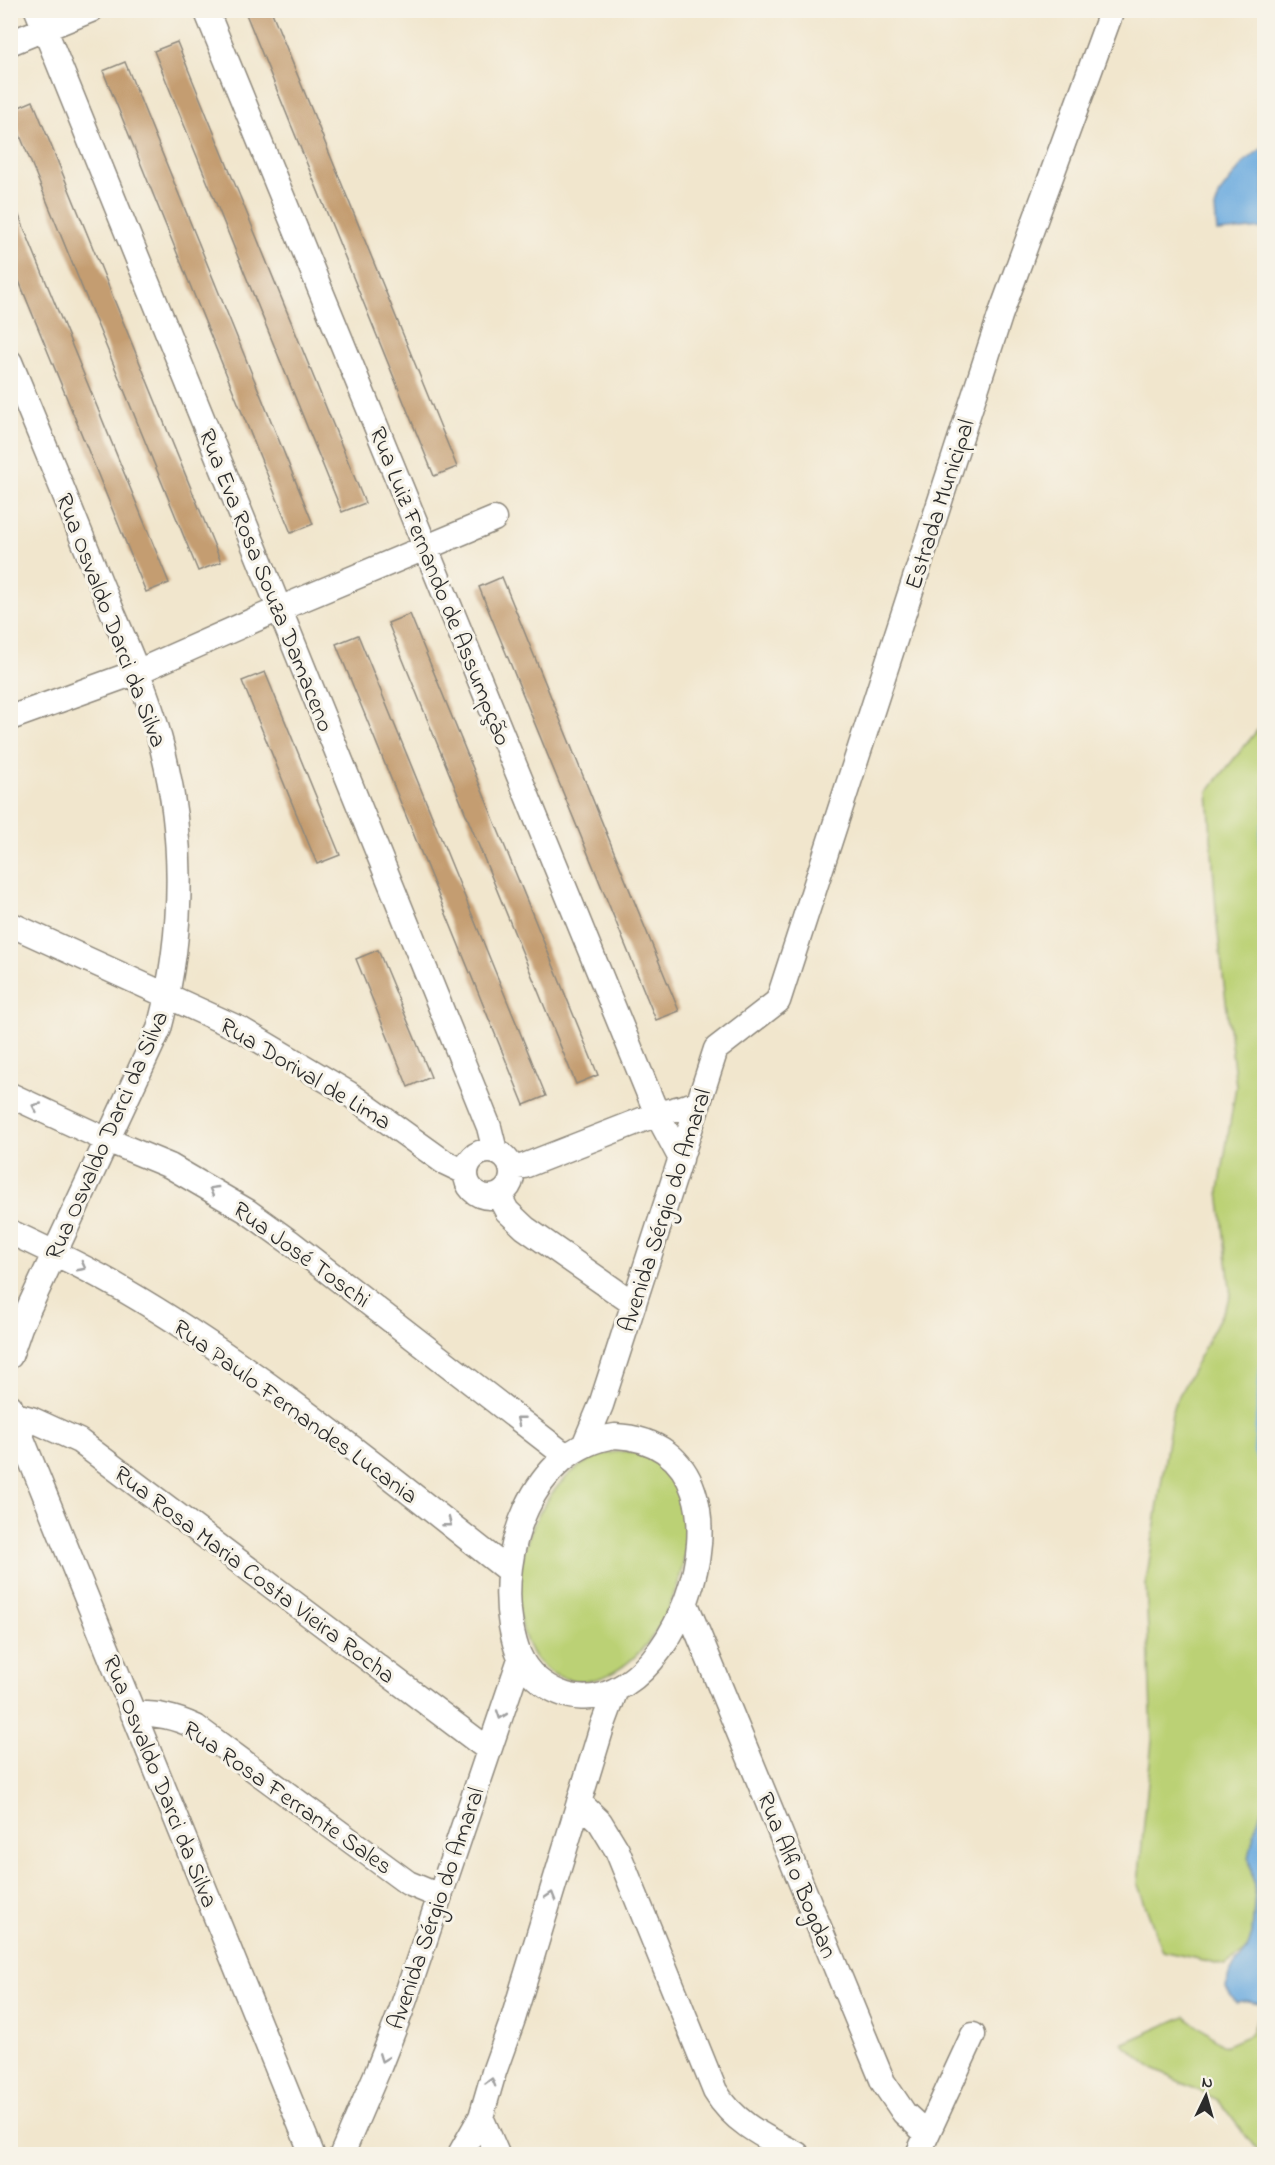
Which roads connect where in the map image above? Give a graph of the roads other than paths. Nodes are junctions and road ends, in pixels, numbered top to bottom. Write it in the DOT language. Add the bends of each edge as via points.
graph roads {
  1 [pos="91,10"];
  2 [pos="206,10"];
  3 [pos="1112,10"];
  4 [pos="40,20"];
  5 [pos="10,43"];
  6 [pos="10,362"];
  7 [pos="494,519"];
  8 [pos="426,548"];
  9 [pos="279,609"];
  10 [pos="137,672"];
  11 [pos="10,718"];
  12 [pos="10,924"];
  13 [pos="167,996"];
  14 [pos="778,1001"];
  15 [pos="10,1095"];
  16 [pos="699,1103"];
  17 [pos="657,1114"];
  18 [pos="107,1140"];
  19 [pos="681,1159"];
  20 [pos="503,1160"];
  21 [pos="465,1172"];
  22 [pos="499,1196"];
  23 [pos="10,1232"];
  24 [pos="54,1252"];
  25 [pos="634,1304"];
  26 [pos="10,1356"];
  27 [pos="11,1410"];
  28 [pos="576,1450"];
  29 [pos="509,1571"];
  30 [pos="686,1604"];
  31 [pos="520,1659"];
  32 [pos="615,1692"];
  33 [pos="133,1714"];
  34 [pos="489,1750"];
  35 [pos="579,1802"];
  36 [pos="439,1896"];
  37 [pos="974,2035"];
  38 [pos="482,2117"];
  39 [pos="922,2144"];
  40 [pos="312,2154"];
  41 [pos="342,2154"];
  42 [pos="460,2154"];
  43 [pos="497,2154"];
  44 [pos="797,2154"];
  1 -- 4 [label="street"];
  2 -- 8 [label="street, Rua Luiz Fernando de Assumpção"];
  3 -- 14 [label="street, Estrada Municipal" via="1000,316"];
  4 -- 5 [label="street"];
  4 -- 9 [label="street, Rua Eva Rosa Souza Damaceno"];
  6 -- 10 [label="street, Rua Osvaldo Darci da Silva"];
  7 -- 8 [label="street"];
  8 -- 9 [label="street"];
  8 -- 17 [label="street, Rua Luiz Fernando de Assumpção"];
  9 -- 10 [label="street"];
  9 -- 20 [label="street, Rua Eva Rosa Souza Damaceno"];
  10 -- 11 [label="street"];
  10 -- 13 [label="street, Rua Osvaldo Darci da Silva" via="165,759 177,831 178,911"];
  12 -- 13 [label="street, Rua Dorival de Lima"];
  13 -- 18 [label="street, Rua Osvaldo Darci da Silva" via="159,1029"];
  13 -- 21 [label="street, Rua Dorival de Lima" via="276,1050"];
  14 -- 16 [label="street, Avenida Sérgio do Amaral" via="716,1049"];
  18 -- 15 [label="street, Rua José Toschi, one-way"];
  16 -- 17 [label="street"];
  16 -- 19 [label="street, Avenida Sérgio do Amaral"];
  17 -- 19 [label="street, Rua Luiz Fernando de Assumpção"];
  17 -- 20 [label="street" via="524,1166"];
  18 -- 24 [label="street, Rua Osvaldo Darci da Silva"];
  28 -- 18 [label="street, Rua José Toschi, one-way" via="247,1211 170,1166"];
  19 -- 25 [label="street, Avenida Sérgio do Amaral"];
  20 -- 21 [label="street" via="487,1150 472,1158"];
  20 -- 22 [label="street" via="512,1176"];
  21 -- 22 [label="street" via="475,1194"];
  22 -- 25 [label="street" via="507,1211 525,1228"];
  23 -- 24 [label="street, Rua Paulo Fernandes Lucania"];
  24 -- 26 [label="street, Rua Osvaldo Darci da Silva"];
  24 -- 29 [label="street, Rua Paulo Fernandes Lucania, one-way" via="124,1290 256,1375"];
  25 -- 28 [label="street, Avenida Sérgio do Amaral" via="601,1405"];
  27 -- 33 [label="street, Rua Osvaldo Darci da Silva"];
  27 -- 34 [label="street, Rua Rosa Maria Costa Vieira Rocha" via="79,1441"];
  28 -- 29 [label="street, Avenida Sérgio do Amaral" via="552,1470 528,1507"];
  28 -- 30 [label="street" via="599,1438 631,1437 661,1448 681,1466 692,1486 699,1534 698,1559"];
  29 -- 31 [label="street, Avenida Sérgio do Amaral" via="509,1616"];
  30 -- 32 [label="street" via="664,1644"];
  30 -- 39 [label="street, Rua Alfio Bogdan" via="883,2082"];
  31 -- 32 [label="street" via="536,1678 558,1691 585,1696"];
  31 -- 34 [label="street, Avenida Sérgio do Amaral, one-way"];
  32 -- 35 [label="street"];
  33 -- 36 [label="street, Rua Rosa Ferrante Sales" via="171,1716 196,1726 408,1883"];
  33 -- 40 [label="street, Rua Osvaldo Darci da Silva"];
  34 -- 36 [label="street, Avenida Sérgio do Amaral"];
  38 -- 35 [label="street, one-way"];
  35 -- 44 [label="street" via="600,1822 617,1850 723,2104 750,2129"];
  36 -- 41 [label="street, Avenida Sérgio do Amaral, one-way" via="401,2012"];
  37 -- 39 [label="street"];
  38 -- 42 [label="street"];
  38 -- 43 [label="street"];
}
